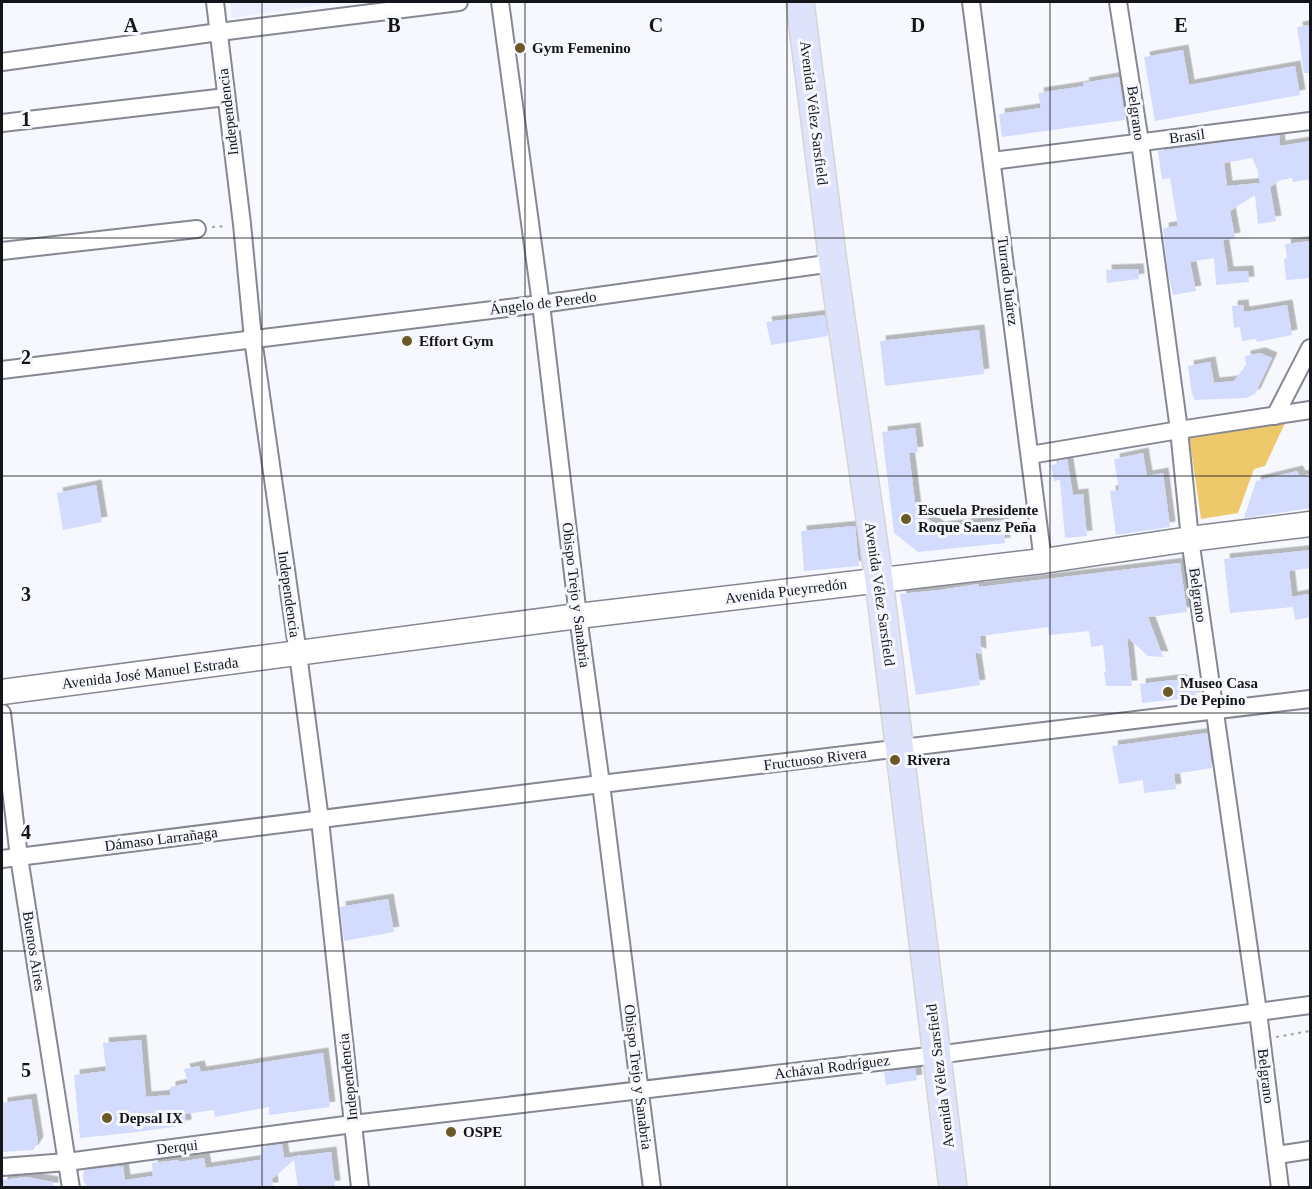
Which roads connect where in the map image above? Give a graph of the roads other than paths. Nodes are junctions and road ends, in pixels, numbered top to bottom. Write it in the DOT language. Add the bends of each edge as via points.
graph roads {
  1 [pos="214,2"];
  2 [pos="459,2"];
  3 [pos="500,2"];
  4 [pos="800,2"];
  5 [pos="971,2"];
  6 [pos="1118,2"];
  7 [pos="219,32"];
  8 [pos="2,62"];
  9 [pos="226,97"];
  10 [pos="1311,121"];
  11 [pos="2,123"];
  12 [pos="1140,142"];
  13 [pos="992,161"];
  14 [pos="197,229"];
  15 [pos="2,251"];
  16 [pos="832,263"];
  17 [pos="541,304"];
  18 [pos="253,339"];
  19 [pos="1311,348"];
  20 [pos="2,370"];
  21 [pos="1311,410"];
  22 [pos="1275,416"];
  23 [pos="1179,430"];
  24 [pos="1030,455"];
  25 [pos="1311,524"];
  26 [pos="1190,539"];
  27 [pos="1043,561"];
  28 [pos="879,580"];
  29 [pos="578,616"];
  30 [pos="298,654"];
  31 [pos="2,692"];
  32 [pos="1311,699"];
  33 [pos="1215,711"];
  34 [pos="2,713"];
  35 [pos="900,748"];
  36 [pos="601,784"];
  37 [pos="320,820"];
  38 [pos="19,857"];
  39 [pos="2,859"];
  40 [pos="1311,1005"];
  41 [pos="1258,1012"];
  42 [pos="937,1055"];
  43 [pos="640,1090"];
  44 [pos="353,1125"];
  45 [pos="1311,1150"];
  46 [pos="1276,1155"];
  47 [pos="67,1162"];
  48 [pos="2,1167"];
  49 [pos="71,1188"];
  50 [pos="360,1188"];
  51 [pos="652,1188"];
  52 [pos="953,1188"];
  53 [pos="1280,1188"];
  1 -- 7 [label="street, Independencia"];
  2 -- 7 [label="street"];
  3 -- 17 [label="street, Obispo Trejo y Sanabria"];
  4 -- 16 [label="main road, Avenida Vélez Sarsfield"];
  5 -- 13 [label="street, Turrado Juárez"];
  6 -- 12 [label="street, Belgrano"];
  7 -- 8 [label="street"];
  7 -- 9 [label="street, Independencia"];
  9 -- 11 [label="street"];
  9 -- 18 [label="street, Independencia"];
  10 -- 12 [label="street, Brasil"];
  12 -- 13 [label="street, Brasil"];
  12 -- 23 [label="street, Belgrano"];
  13 -- 24 [label="street, Turrado Juárez"];
  14 -- 15 [label="street"];
  16 -- 17 [label="street, Ángelo de Peredo"];
  16 -- 28 [label="main road, Avenida Vélez Sarsfield"];
  17 -- 18 [label="street, Ángelo de Peredo"];
  17 -- 29 [label="street, Obispo Trejo y Sanabria"];
  18 -- 20 [label="street, Ángelo de Peredo"];
  18 -- 30 [label="street, Independencia"];
  19 -- 22 [label="street"];
  21 -- 22 [label="street"];
  22 -- 23 [label="street"];
  23 -- 24 [label="street"];
  23 -- 26 [label="street, Belgrano"];
  24 -- 27 [label="street, Turrado Juárez"];
  25 -- 26 [label="main road, Avenida Pueyrredón"];
  26 -- 27 [label="main road, Avenida Pueyrredón"];
  26 -- 33 [label="street, Belgrano"];
  27 -- 28 [label="main road, Avenida Pueyrredón"];
  28 -- 29 [label="main road, Avenida Pueyrredón"];
  28 -- 35 [label="main road, Avenida Vélez Sarsfield"];
  29 -- 30 [label="main road, Avenida Pueyrredón"];
  29 -- 36 [label="street, Obispo Trejo y Sanabria"];
  30 -- 31 [label="main road, Avenida José Manuel Estrada"];
  30 -- 37 [label="street, Independencia"];
  32 -- 33 [label="street, Fructuoso Rivera"];
  33 -- 35 [label="street, Fructuoso Rivera"];
  33 -- 41 [label="street, Belgrano"];
  34 -- 38 [label="street, Buenos Aires"];
  35 -- 36 [label="street, Fructuoso Rivera"];
  35 -- 42 [label="main road, Avenida Vélez Sarsfield"];
  36 -- 37 [label="street, Fructuoso Rivera"];
  36 -- 43 [label="street, Obispo Trejo y Sanabria"];
  37 -- 38 [label="street, Dámaso Larrañaga"];
  37 -- 44 [label="street, Independencia"];
  38 -- 39 [label="street, Dámaso Larrañaga"];
  38 -- 47 [label="street, Buenos Aires"];
  40 -- 41 [label="street, Achával Rodríguez"];
  41 -- 42 [label="street, Achával Rodríguez"];
  41 -- 46 [label="street, Belgrano"];
  42 -- 43 [label="street, Achával Rodríguez"];
  42 -- 52 [label="main road, Avenida Vélez Sarsfield"];
  43 -- 44 [label="street, Achával Rodríguez"];
  43 -- 51 [label="street, Obispo Trejo y Sanabria"];
  44 -- 47 [label="street, Derqui"];
  44 -- 50 [label="street, Independencia"];
  45 -- 46 [label="street"];
  46 -- 53 [label="street, Belgrano"];
  47 -- 48 [label="street, Derqui"];
  47 -- 49 [label="street, Buenos Aires"];
}
